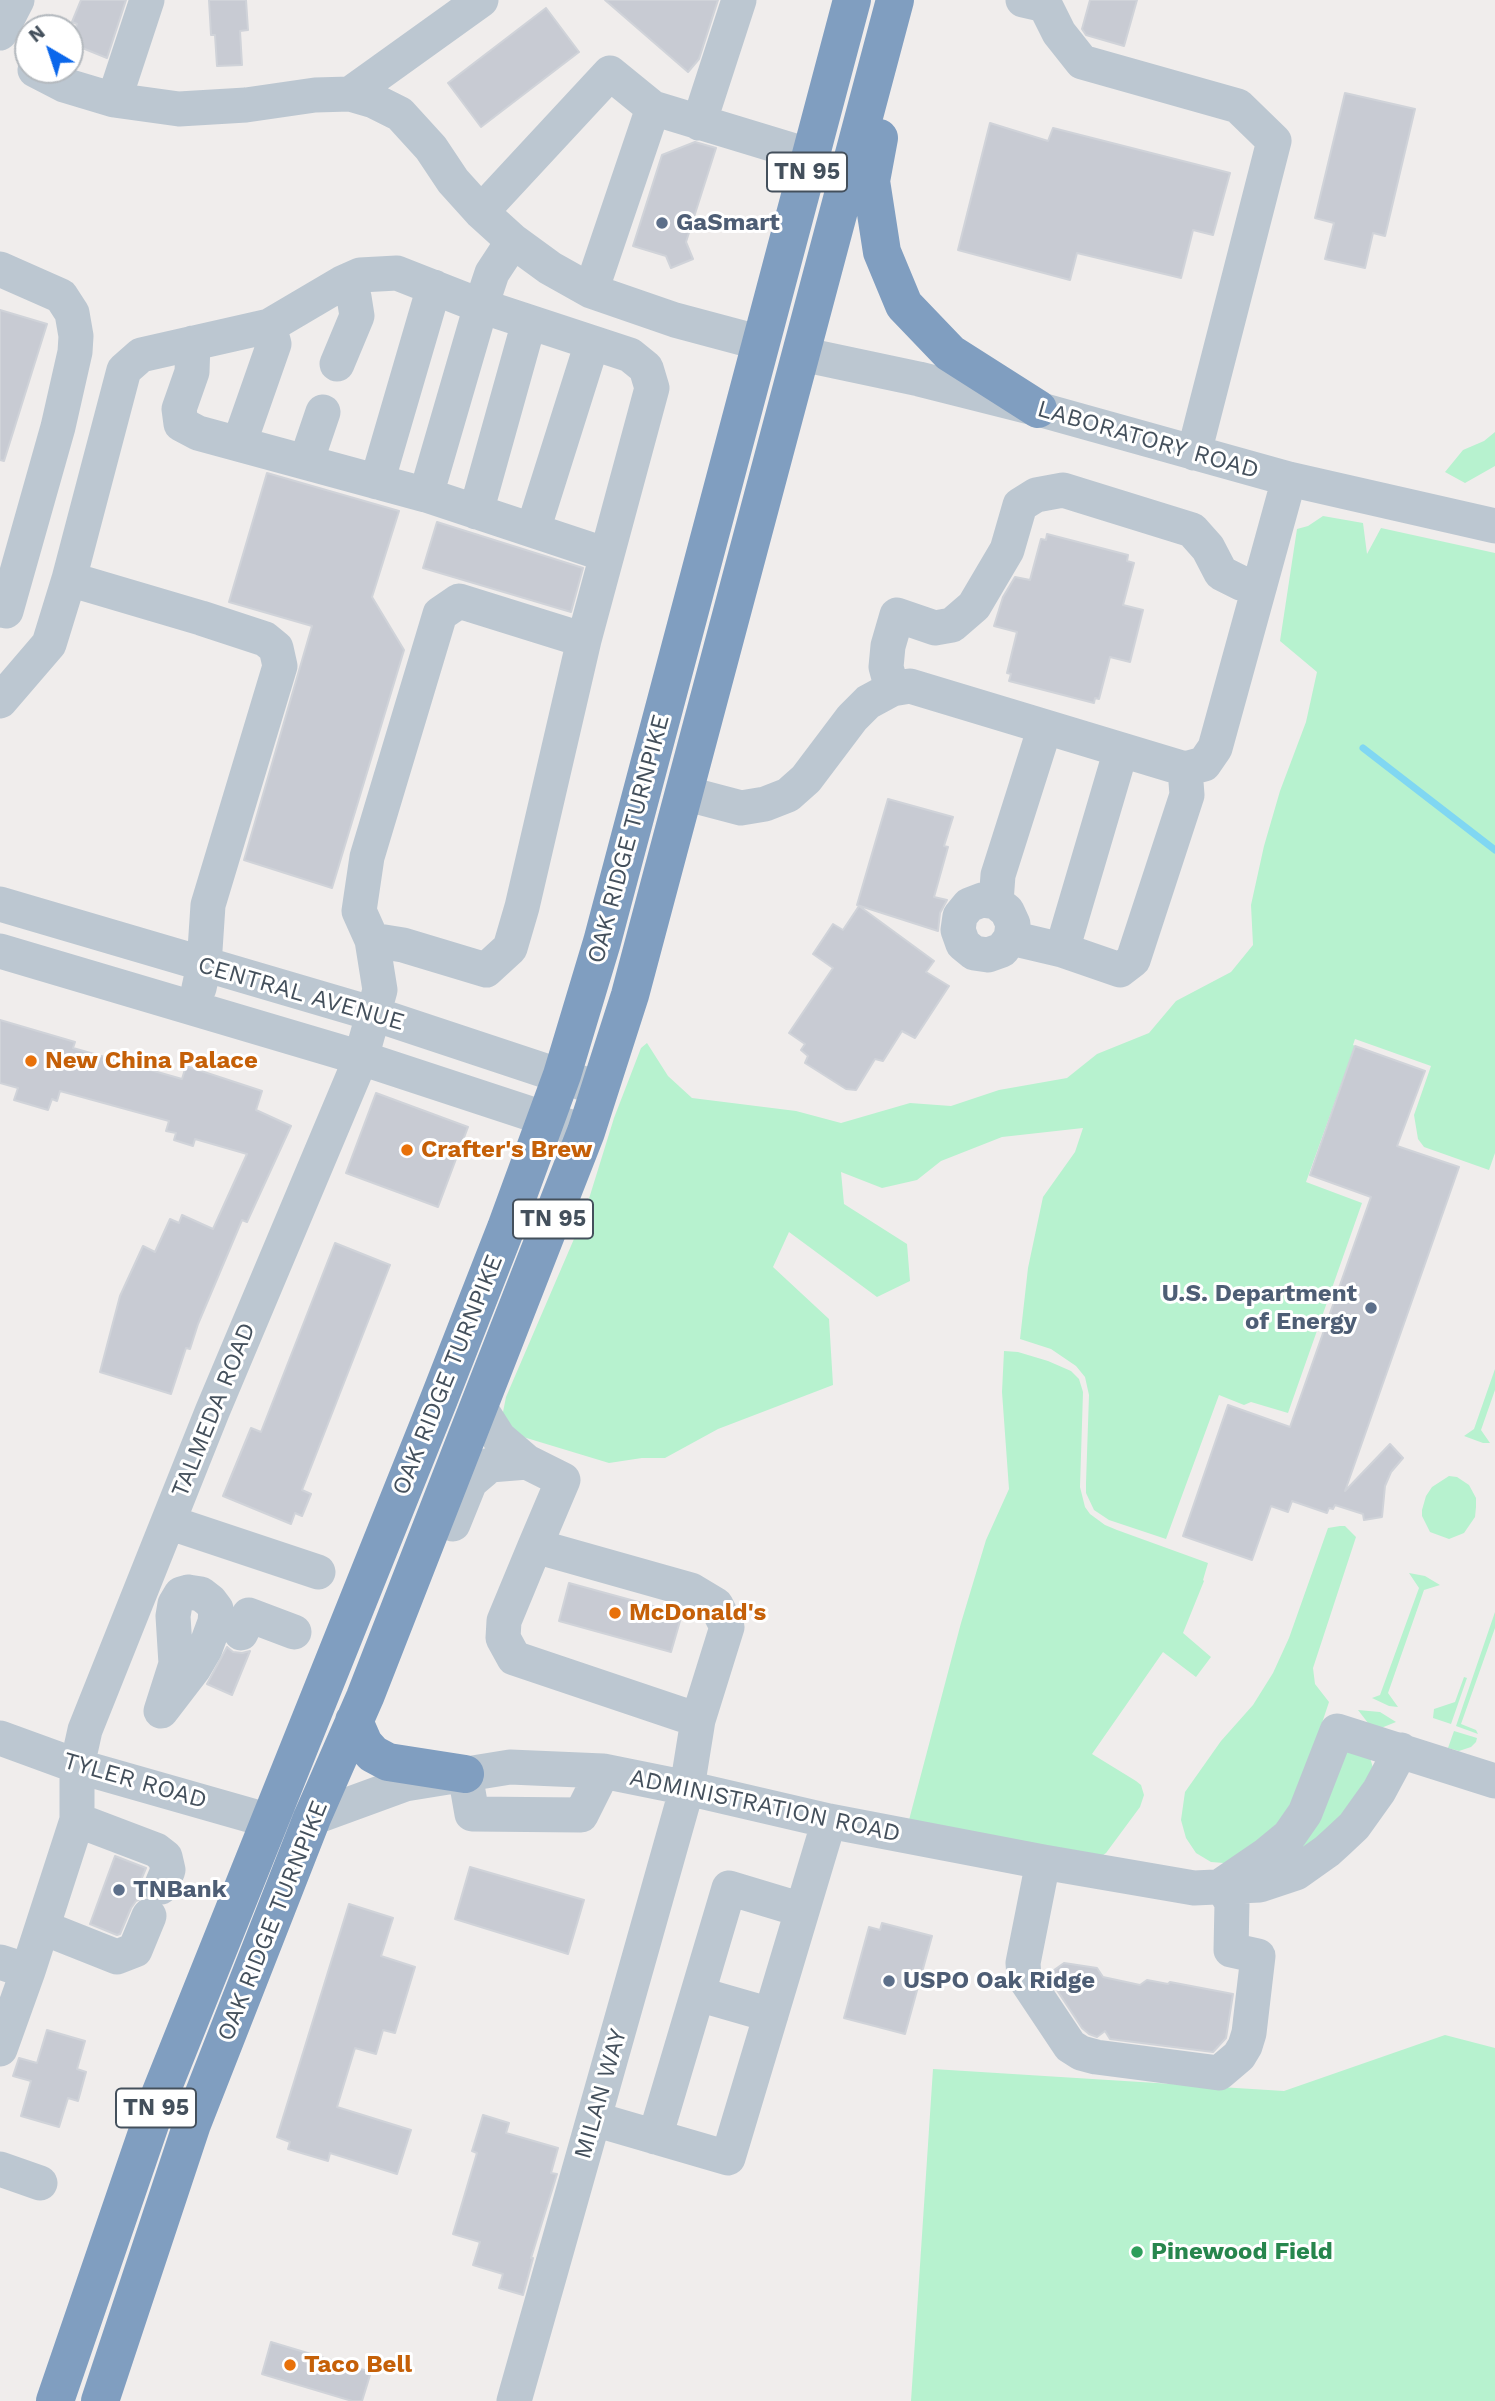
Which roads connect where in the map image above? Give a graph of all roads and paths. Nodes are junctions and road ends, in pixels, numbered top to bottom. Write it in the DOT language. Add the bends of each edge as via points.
graph roads {
  1 [pos="17,0"];
  2 [pos="147,0"];
  3 [pos="481,0"];
  4 [pos="739,0"];
  5 [pos="852,0"];
  6 [pos="1023,0"];
  7 [pos="892,9"];
  8 [pos="0,33"];
  9 [pos="62,84"];
  10 [pos="349,94"];
  11 [pos="114,100"];
  12 [pos="653,108"];
  13 [pos="699,123"];
  14 [pos="811,156"];
  15 [pos="481,212"];
  16 [pos="513,241"];
  17 [pos="0,269"];
  18 [pos="342,283"];
  19 [pos="434,287"];
  20 [pos="591,290"];
  21 [pos="481,306"];
  22 [pos="529,322"];
  23 [pos="269,326"];
  24 [pos="193,343"];
  25 [pos="592,343"];
  26 [pos="761,343"];
  27 [pos="801,354"];
  28 [pos="337,364"];
  29 [pos="1038,409"];
  30 [pos="323,412"];
  31 [pos="239,444"];
  32 [pos="1194,453"];
  33 [pos="306,462"];
  34 [pos="1289,480"];
  35 [pos="377,482"];
  36 [pos="426,495"];
  37 [pos="476,512"];
  38 [pos="1495,526"];
  39 [pos="533,530"];
  40 [pos="607,555"];
  41 [pos="69,579"];
  42 [pos="1260,584"];
  43 [pos="6,611"];
  44 [pos="584,640"];
  45 [pos="892,689"];
  46 [pos="0,701"];
  47 [pos="1045,727"];
  48 [pos="1121,750"];
  49 [pos="1185,769"];
  50 [pos="684,793"];
  51 [pos="996,902"];
  52 [pos="0,904"];
  53 [pos="1011,938"];
  54 [pos="372,940"];
  55 [pos="1062,950"];
  56 [pos="0,951"];
  57 [pos="204,965"];
  58 [pos="194,1009"];
  59 [pos="374,1014"];
  60 [pos="361,1058"];
  61 [pos="562,1075"];
  62 [pos="600,1089"];
  63 [pos="545,1119"];
  64 [pos="586,1132"];
  65 [pos="480,1408"];
  66 [pos="527,1462"];
  67 [pos="168,1522"];
  68 [pos="535,1546"];
  69 [pos="318,1572"];
  70 [pos="294,1632"];
  71 [pos="241,1633"];
  72 [pos="360,1709"];
  73 [pos="698,1720"];
  74 [pos="0,1738"];
  75 [pos="1401,1750"];
  76 [pos="77,1766"];
  77 [pos="603,1771"];
  78 [pos="465,1774"];
  79 [pos="1495,1781"];
  80 [pos="687,1788"];
  81 [pos="312,1818"];
  82 [pos="77,1820"];
  83 [pos="270,1821"];
  84 [pos="829,1821"];
  85 [pos="1043,1862"];
  86 [pos="1222,1885"];
  87 [pos="802,1910"];
  88 [pos="44,1928"];
  89 [pos="14,1966"];
  90 [pos="698,1994"];
  91 [pos="771,2015"];
  92 [pos="0,2049"];
  93 [pos="594,2119"];
  94 [pos="655,2137"];
  95 [pos="0,2169"];
  96 [pos="40,2183"];
  97 [pos="55,2401"];
  98 [pos="100,2401"];
  99 [pos="514,2401"];
  1 -- 8 [label="street"];
  2 -- 11 [label="street"];
  3 -- 10 [label="street"];
  4 -- 13 [label="street"];
  5 -- 14 [label="highway, OAK RIDGE TURNPIKE / TN 95"];
  6 -- 32 [label="street" via="1045,5 1059,33 1082,62 1238,106 1273,141"];
  7 -- 27 [label="highway, OAK RIDGE TURNPIKE / TN 95"];
  7 -- 29 [label="highway" via="884,107 871,181 882,252 904,305 950,353"];
  9 -- 11 [label="street"];
  10 -- 11 [label="street" via="179,109"];
  10 -- 15 [label="street" via="400,114"];
  12 -- 13 [label="street"];
  12 -- 15 [label="street" via="610,73"];
  12 -- 20 [label="street"];
  13 -- 14 [label="street"];
  14 -- 26 [label="highway, OAK RIDGE TURNPIKE / TN 95"];
  15 -- 16 [label="street"];
  16 -- 20 [label="street"];
  16 -- 21 [label="street" via="492,273"];
  17 -- 43 [label="street" via="61,296 72,313 76,336 58,428"];
  18 -- 19 [label="street" via="360,275 397,273"];
  18 -- 23 [label="street"];
  18 -- 28 [label="street" via="354,298 356,316"];
  19 -- 21 [label="street"];
  19 -- 35 [label="street"];
  20 -- 26 [label="street" via="675,320"];
  21 -- 22 [label="street"];
  21 -- 36 [label="street"];
  22 -- 25 [label="street"];
  22 -- 37 [label="street"];
  23 -- 24 [label="street"];
  23 -- 31 [label="street" via="274,344"];
  24 -- 31 [label="street" via="192,372 179,409 181,424"];
  24 -- 41 [label="street" via="141,355 124,370"];
  25 -- 39 [label="street"];
  25 -- 40 [label="street" via="630,355 646,368 652,388"];
  26 -- 27 [label="highway"];
  26 -- 61 [label="highway, OAK RIDGE TURNPIKE / TN 95" via="602,942"];
  27 -- 29 [label="street, LABORATORY ROAD"];
  27 -- 50 [label="highway, OAK RIDGE TURNPIKE / TN 95"];
  29 -- 32 [label="street, LABORATORY ROAD"];
  30 -- 33 [label="street"];
  31 -- 33 [label="street"];
  32 -- 34 [label="street, LABORATORY ROAD"];
  33 -- 35 [label="street"];
  34 -- 38 [label="street, LABORATORY ROAD"];
  34 -- 42 [label="street"];
  35 -- 36 [label="street"];
  36 -- 37 [label="street"];
  37 -- 39 [label="street"];
  39 -- 40 [label="street"];
  40 -- 44 [label="street"];
  41 -- 46 [label="street" via="49,644"];
  41 -- 57 [label="street" via="265,639 276,648 280,666 208,905"];
  42 -- 45 [label="street" via="1241,583 1221,573 1192,530 1063,490 1036,495 1020,505 1007,550 974,606 952,625 935,628 897,615 886,667"];
  42 -- 49 [label="street" via="1215,748 1204,764"];
  44 -- 54 [label="street" via="510,948 486,970"];
  44 -- 54 [label="street, TALMEDA ROAD" via="459,601 440,614 367,857 359,911"];
  45 -- 47 [label="street" via="910,686"];
  45 -- 50 [label="street" via="868,702 852,718 806,779 788,795 741,808"];
  47 -- 48 [label="street"];
  47 -- 51 [label="street" via="998,875"];
  48 -- 49 [label="street"];
  48 -- 55 [label="street"];
  49 -- 55 [label="street" via="1187,796 1133,960 1120,970"];
  50 -- 62 [label="highway, OAK RIDGE TURNPIKE / TN 95"];
  51 -- 53 [label="street" via="1013,924"];
  51 -- 53 [label="street" via="982,900 969,905 960,916 963,944 974,953 989,955 1002,950"];
  52 -- 57 [label="street, CENTRAL AVENUE"];
  53 -- 55 [label="street"];
  54 -- 59 [label="street, TALMEDA ROAD" via="380,990"];
  56 -- 58 [label="street, CENTRAL AVENUE"];
  57 -- 58 [label="street"];
  57 -- 59 [label="street, CENTRAL AVENUE"];
  58 -- 60 [label="street, CENTRAL AVENUE"];
  59 -- 60 [label="street, TALMEDA ROAD"];
  59 -- 61 [label="street, CENTRAL AVENUE"];
  60 -- 63 [label="street, CENTRAL AVENUE"];
  60 -- 67 [label="street, TALMEDA ROAD"];
  61 -- 62 [label="street, CENTRAL AVENUE"];
  61 -- 63 [label="highway, OAK RIDGE TURNPIKE / TN 95"];
  62 -- 64 [label="highway, OAK RIDGE TURNPIKE / TN 95"];
  63 -- 64 [label="street, CENTRAL AVENUE"];
  63 -- 83 [label="highway, OAK RIDGE TURNPIKE / TN 95" via="480,1296"];
  64 -- 65 [label="highway, OAK RIDGE TURNPIKE / TN 95"];
  65 -- 66 [label="street" via="499,1438"];
  65 -- 72 [label="highway, OAK RIDGE TURNPIKE / TN 95"];
  66 -- 68 [label="street" via="563,1480"];
  66 -- 72 [label="street" via="490,1465 470,1482 409,1634"];
  67 -- 69 [label="street"];
  67 -- 76 [label="street, TALMEDA ROAD" via="85,1730"];
  68 -- 73 [label="street, MILAN WAY" via="691,1590 716,1605 727,1627"];
  68 -- 73 [label="street" via="505,1620 503,1638 514,1658"];
  70 -- 71 [label="street" via="249,1615"];
  72 -- 78 [label="highway" via="364,1744 373,1754 388,1762"];
  72 -- 81 [label="highway, OAK RIDGE TURNPIKE / TN 95"];
  73 -- 80 [label="street, MILAN WAY"];
  74 -- 76 [label="street, TYLER ROAD"];
  75 -- 79 [label="street"];
  75 -- 86 [label="street, ADMINISTRATION ROAD" via="1354,1826 1327,1851 1296,1873 1260,1885"];
  75 -- 86 [label="street" via="1337,1731 1305,1813 1289,1836"];
  76 -- 82 [label="street, TALMEDA ROAD"];
  76 -- 83 [label="street, TYLER ROAD"];
  77 -- 78 [label="street, ADMINISTRATION ROAD" via="510,1767"];
  77 -- 78 [label="street" via="581,1815 472,1814"];
  77 -- 80 [label="street, ADMINISTRATION ROAD"];
  78 -- 81 [label="street, ADMINISTRATION ROAD" via="405,1784"];
  80 -- 84 [label="street, ADMINISTRATION ROAD"];
  80 -- 93 [label="street, MILAN WAY"];
  81 -- 83 [label="highway"];
  81 -- 98 [label="highway, OAK RIDGE TURNPIKE / TN 95" via="192,2124"];
  82 -- 88 [label="street, TALMEDA ROAD"];
  82 -- 88 [label="street" via="156,1850 165,1857 168,1870 135,1950 117,1957"];
  83 -- 97 [label="highway, OAK RIDGE TURNPIKE / TN 95" via="161,2092"];
  84 -- 85 [label="street, ADMINISTRATION ROAD"];
  84 -- 87 [label="street"];
  85 -- 86 [label="street, ADMINISTRATION ROAD" via="1194,1888"];
  85 -- 86 [label="street" via="1024,1976 1070,2046 1096,2057 1219,2073 1239,2056 1249,2033 1258,1956 1231,1950 1232,1903"];
  87 -- 90 [label="street" via="729,1888"];
  87 -- 91 [label="street"];
  88 -- 89 [label="street, TALMEDA ROAD"];
  89 -- 92 [label="street, TALMEDA ROAD"];
  90 -- 91 [label="street"];
  90 -- 94 [label="street"];
  91 -- 94 [label="street" via="728,2158"];
  93 -- 94 [label="street"];
  93 -- 99 [label="street, MILAN WAY"];
  95 -- 96 [label="street"];
}
